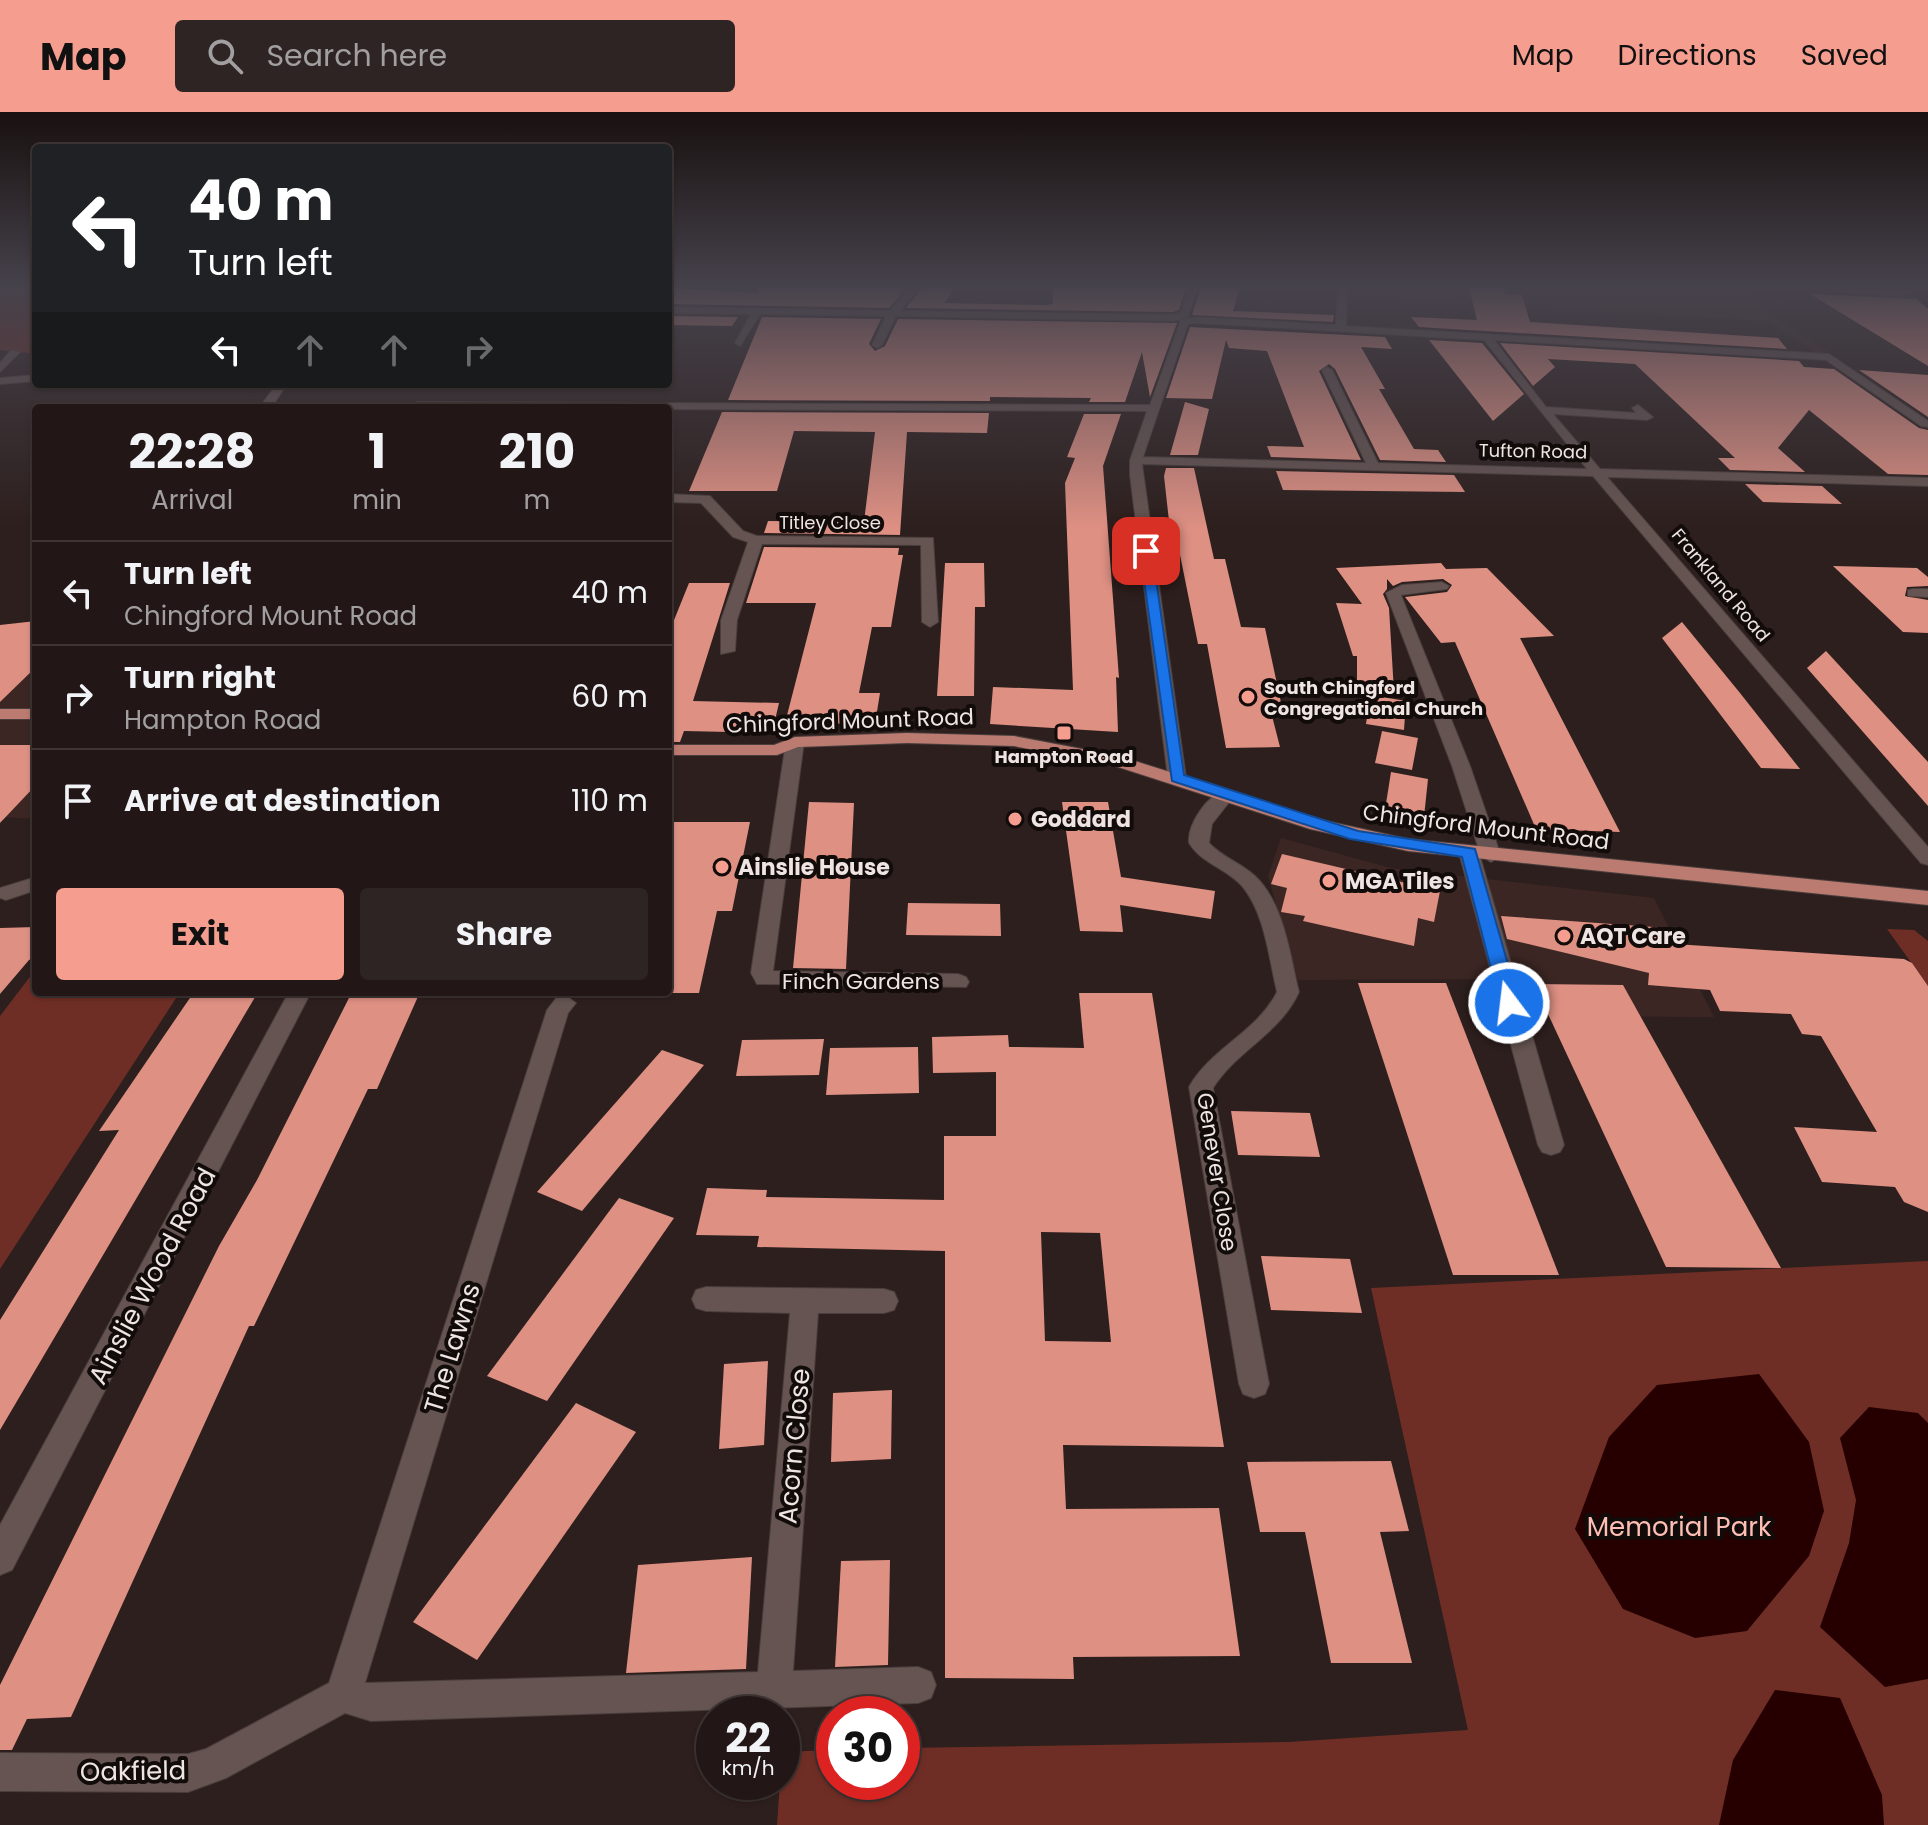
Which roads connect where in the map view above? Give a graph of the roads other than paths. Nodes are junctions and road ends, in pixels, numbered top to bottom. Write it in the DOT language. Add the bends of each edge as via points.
graph roads {
  1 [pos="1168,368"];
  2 [pos="1510,368"];
  3 [pos="1845,368"];
  4 [pos="1327,370"];
  5 [pos="32,378"];
  6 [pos="0,381"];
  7 [pos="558,402"];
  8 [pos="465,404"];
  9 [pos="1154,408"];
  10 [pos="1638,408"];
  11 [pos="1543,410"];
  12 [pos="1925,424"];
  13 [pos="1136,460"];
  14 [pos="1373,465"];
  15 [pos="1596,470"];
  16 [pos="1928,482"];
  17 [pos="672,498"];
  18 [pos="756,540"];
  19 [pos="1442,586"];
  20 [pos="930,622"];
  21 [pos="727,651"];
  22 [pos="0,714"];
  23 [pos="32,714"];
  24 [pos="795,742"];
  25 [pos="672,750"];
  26 [pos="1177,778"];
  27 [pos="1225,796"];
  28 [pos="1480,854"];
  29 [pos="1928,859"];
  30 [pos="32,884"];
  31 [pos="2,894"];
  32 [pos="1928,898"];
  33 [pos="958,982"];
  34 [pos="298,996"];
  35 [pos="565,1003"];
  36 [pos="1551,1145"];
  37 [pos="706,1299"];
  38 [pos="805,1301"];
  39 [pos="884,1301"];
  40 [pos="1254,1384"];
  41 [pos="0,1558"];
  42 [pos="918,1685"];
  43 [pos="774,1690"];
  44 [pos="343,1695"];
  45 [pos="0,1772"];
  1 -- 9 [label="street"];
  2 -- 11 [label="street, Frankland Road"];
  3 -- 12 [label="street"];
  4 -- 14 [label="street"];
  5 -- 6 [label="street"];
  7 -- 8 [label="street"];
  7 -- 9 [label="street"];
  9 -- 13 [label="street"];
  10 -- 11 [label="street" via="1647,417"];
  11 -- 15 [label="street, Frankland Road"];
  13 -- 14 [label="street, Tufton Road"];
  13 -- 26 [label="street"];
  14 -- 15 [label="street, Tufton Road"];
  15 -- 16 [label="street, Tufton Road"];
  15 -- 29 [label="street, Frankland Road"];
  17 -- 18 [label="street, Titley Close" via="705,499 738,534"];
  18 -- 20 [label="street, Titley Close" via="928,541"];
  18 -- 21 [label="street" via="729,620"];
  19 -- 28 [label="street" via="1393,593 1461,766"];
  22 -- 23 [label="main road"];
  24 -- 25 [label="main road, Chingford Mount Road" via="777,750"];
  24 -- 26 [label="main road, Chingford Mount Road" via="1014,741"];
  24 -- 33 [label="street, Finch Gardens" via="765,979"];
  26 -- 27 [label="main road, Chingford Mount Road"];
  27 -- 28 [label="main road, Chingford Mount Road" via="1355,836"];
  27 -- 40 [label="street, Genever Close" via="1198,833 1198,842 1251,883 1265,910 1288,992 1276,1015 1210,1068 1201,1087"];
  28 -- 32 [label="main road, Chingford Mount Road"];
  28 -- 36 [label="street"];
  30 -- 31 [label="street"];
  34 -- 41 [label="street, Ainslie Wood Road"];
  35 -- 44 [label="street, The Lawns" via="558,1010"];
  37 -- 38 [label="street"];
  38 -- 39 [label="street"];
  38 -- 43 [label="street, Acorn Close"];
  42 -- 43 [label="street"];
  43 -- 44 [label="street" via="371,1703"];
  44 -- 45 [label="street, Oakfield" via="213,1765 188,1773"];
}
